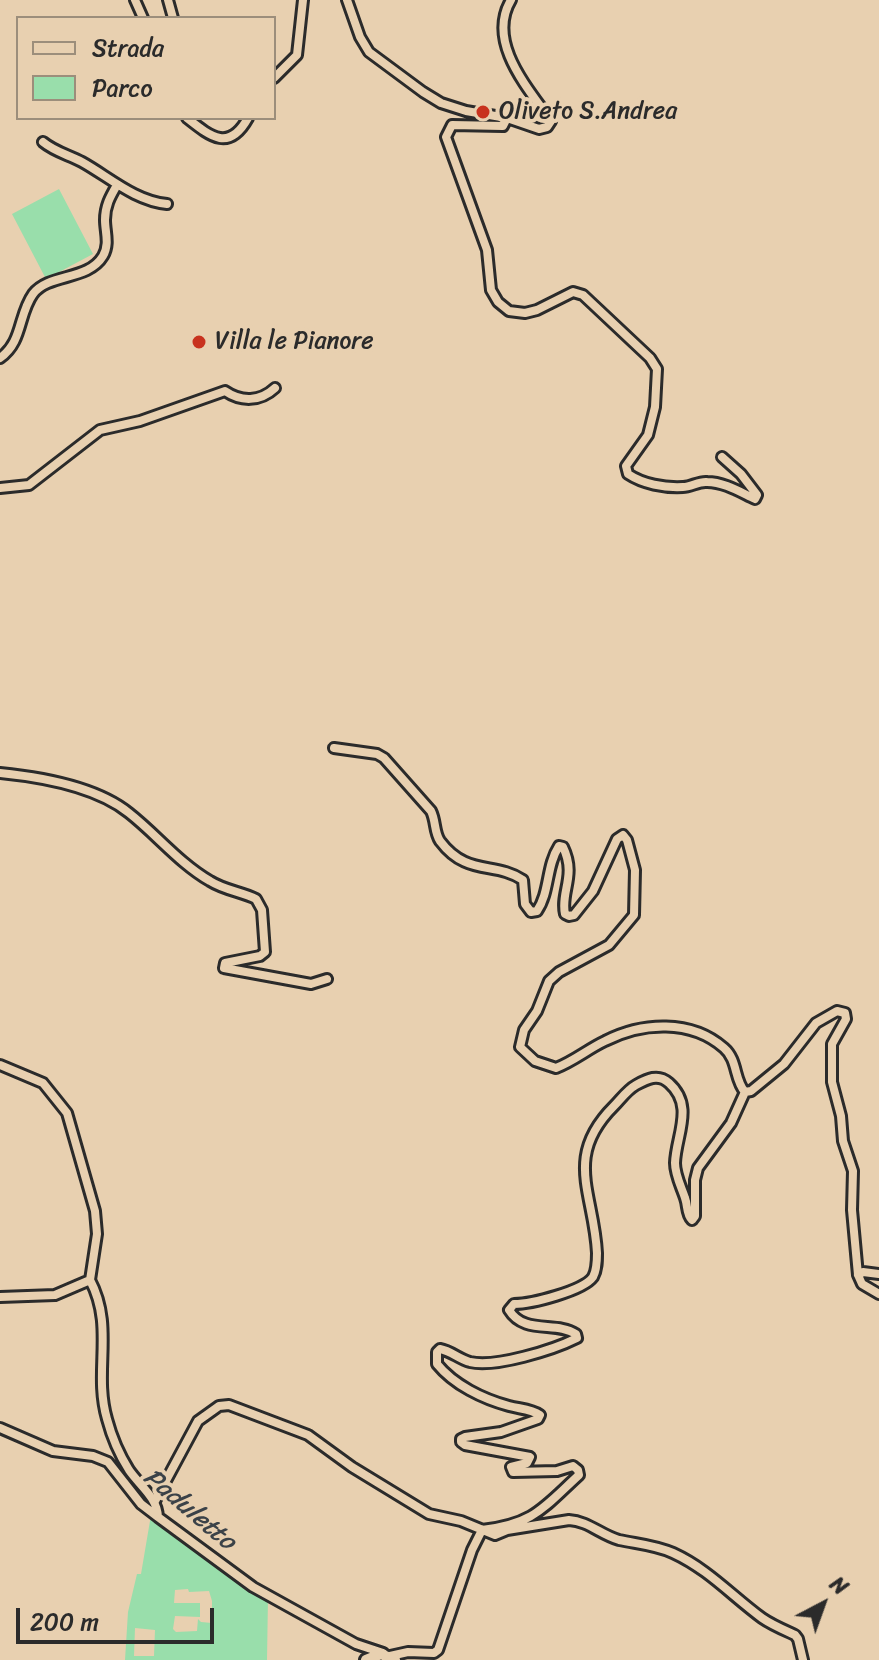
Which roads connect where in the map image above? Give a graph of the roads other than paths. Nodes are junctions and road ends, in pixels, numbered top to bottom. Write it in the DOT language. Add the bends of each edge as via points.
graph roads {
  1 [pos="303,0"];
  2 [pos="347,0"];
  3 [pos="511,0"];
  4 [pos="276,76"];
  5 [pos="507,118"];
  6 [pos="189,120"];
  7 [pos="246,120"];
  8 [pos="43,142"];
  9 [pos="117,185"];
  10 [pos="167,204"];
  11 [pos="0,358"];
  12 [pos="275,388"];
  13 [pos="722,457"];
  14 [pos="0,488"];
  15 [pos="334,748"];
  16 [pos="0,773"];
  17 [pos="327,979"];
  18 [pos="0,1065"];
  19 [pos="745,1092"];
  20 [pos="879,1274"];
  21 [pos="858,1275"];
  22 [pos="90,1280"];
  23 [pos="879,1294"];
  24 [pos="0,1297"];
  25 [pos="0,1428"];
  26 [pos="157,1510"];
  27 [pos="482,1530"];
  28 [pos="356,1644"];
  29 [pos="393,1657"];
  30 [pos="367,1659"];
  31 [pos="803,1660"];
  1 -- 4 [label="street" via="297,55"];
  2 -- 5 [label="street" via="360,37 377,60 441,103"];
  3 -- 5 [label="street" via="502,23 511,63 551,121 539,129"];
  5 -- 13 [label="street" via="503,126 452,125 446,137 487,250 491,290 498,302 509,311 525,313 573,292 583,295 650,358 657,369 655,407 648,435 626,466 638,481 685,488 704,481 755,499 741,474"];
  6 -- 7 [label="street" via="221,139 234,136"];
  8 -- 9 [label="street"];
  9 -- 10 [label="street"];
  9 -- 11 [label="street" via="107,200 103,256 93,266 34,293 19,336"];
  12 -- 14 [label="street" via="263,398 237,399 225,391 100,430 29,485"];
  15 -- 19 [label="street" via="384,758 431,811 438,838 447,849 476,868 523,880 531,912 543,901 559,846 566,853 570,879 563,908 569,916 593,891 623,835 635,870 634,915 609,945 549,981 520,1047 535,1061 556,1068 624,1033 682,1027 723,1046 733,1057"];
  16 -- 17 [label="street" via="31,775 107,800 212,883 256,899 262,910 265,952 225,963 224,968 311,984"];
  18 -- 22 [label="street" via="43,1083 67,1113 95,1211"];
  19 -- 21 [label="street" via="784,1064 816,1023 837,1011 845,1013 832,1044 832,1082 853,1171"];
  19 -- 27 [label="street" via="731,1123 698,1168 692,1220 675,1164 683,1107 670,1083 653,1077 632,1087 599,1121 585,1159 596,1242 593,1277 509,1310 538,1328 570,1330 577,1338 538,1354 474,1363 445,1350 437,1352 437,1364 461,1385 540,1415 501,1432 461,1439 465,1445 530,1457 527,1463 514,1464 513,1472 573,1466 578,1470 579,1475 533,1518"];
  20 -- 21 [label="street"];
  21 -- 23 [label="street"];
  22 -- 24 [label="street" via="55,1295"];
  22 -- 26 [label="street" via="103,1317 103,1404 124,1462"];
  25 -- 26 [label="street" via="53,1451 108,1462 141,1504"];
  26 -- 27 [label="street" via="198,1421 229,1405 308,1435 429,1514"];
  26 -- 28 [label="street" via="253,1587"];
  27 -- 29 [label="street" via="438,1650"];
  27 -- 31 [label="street" via="495,1535 579,1520 620,1540 673,1553 795,1635"];
  28 -- 29 [label="street"];
  28 -- 30 [label="street"];
  29 -- 30 [label="main road"];
}
